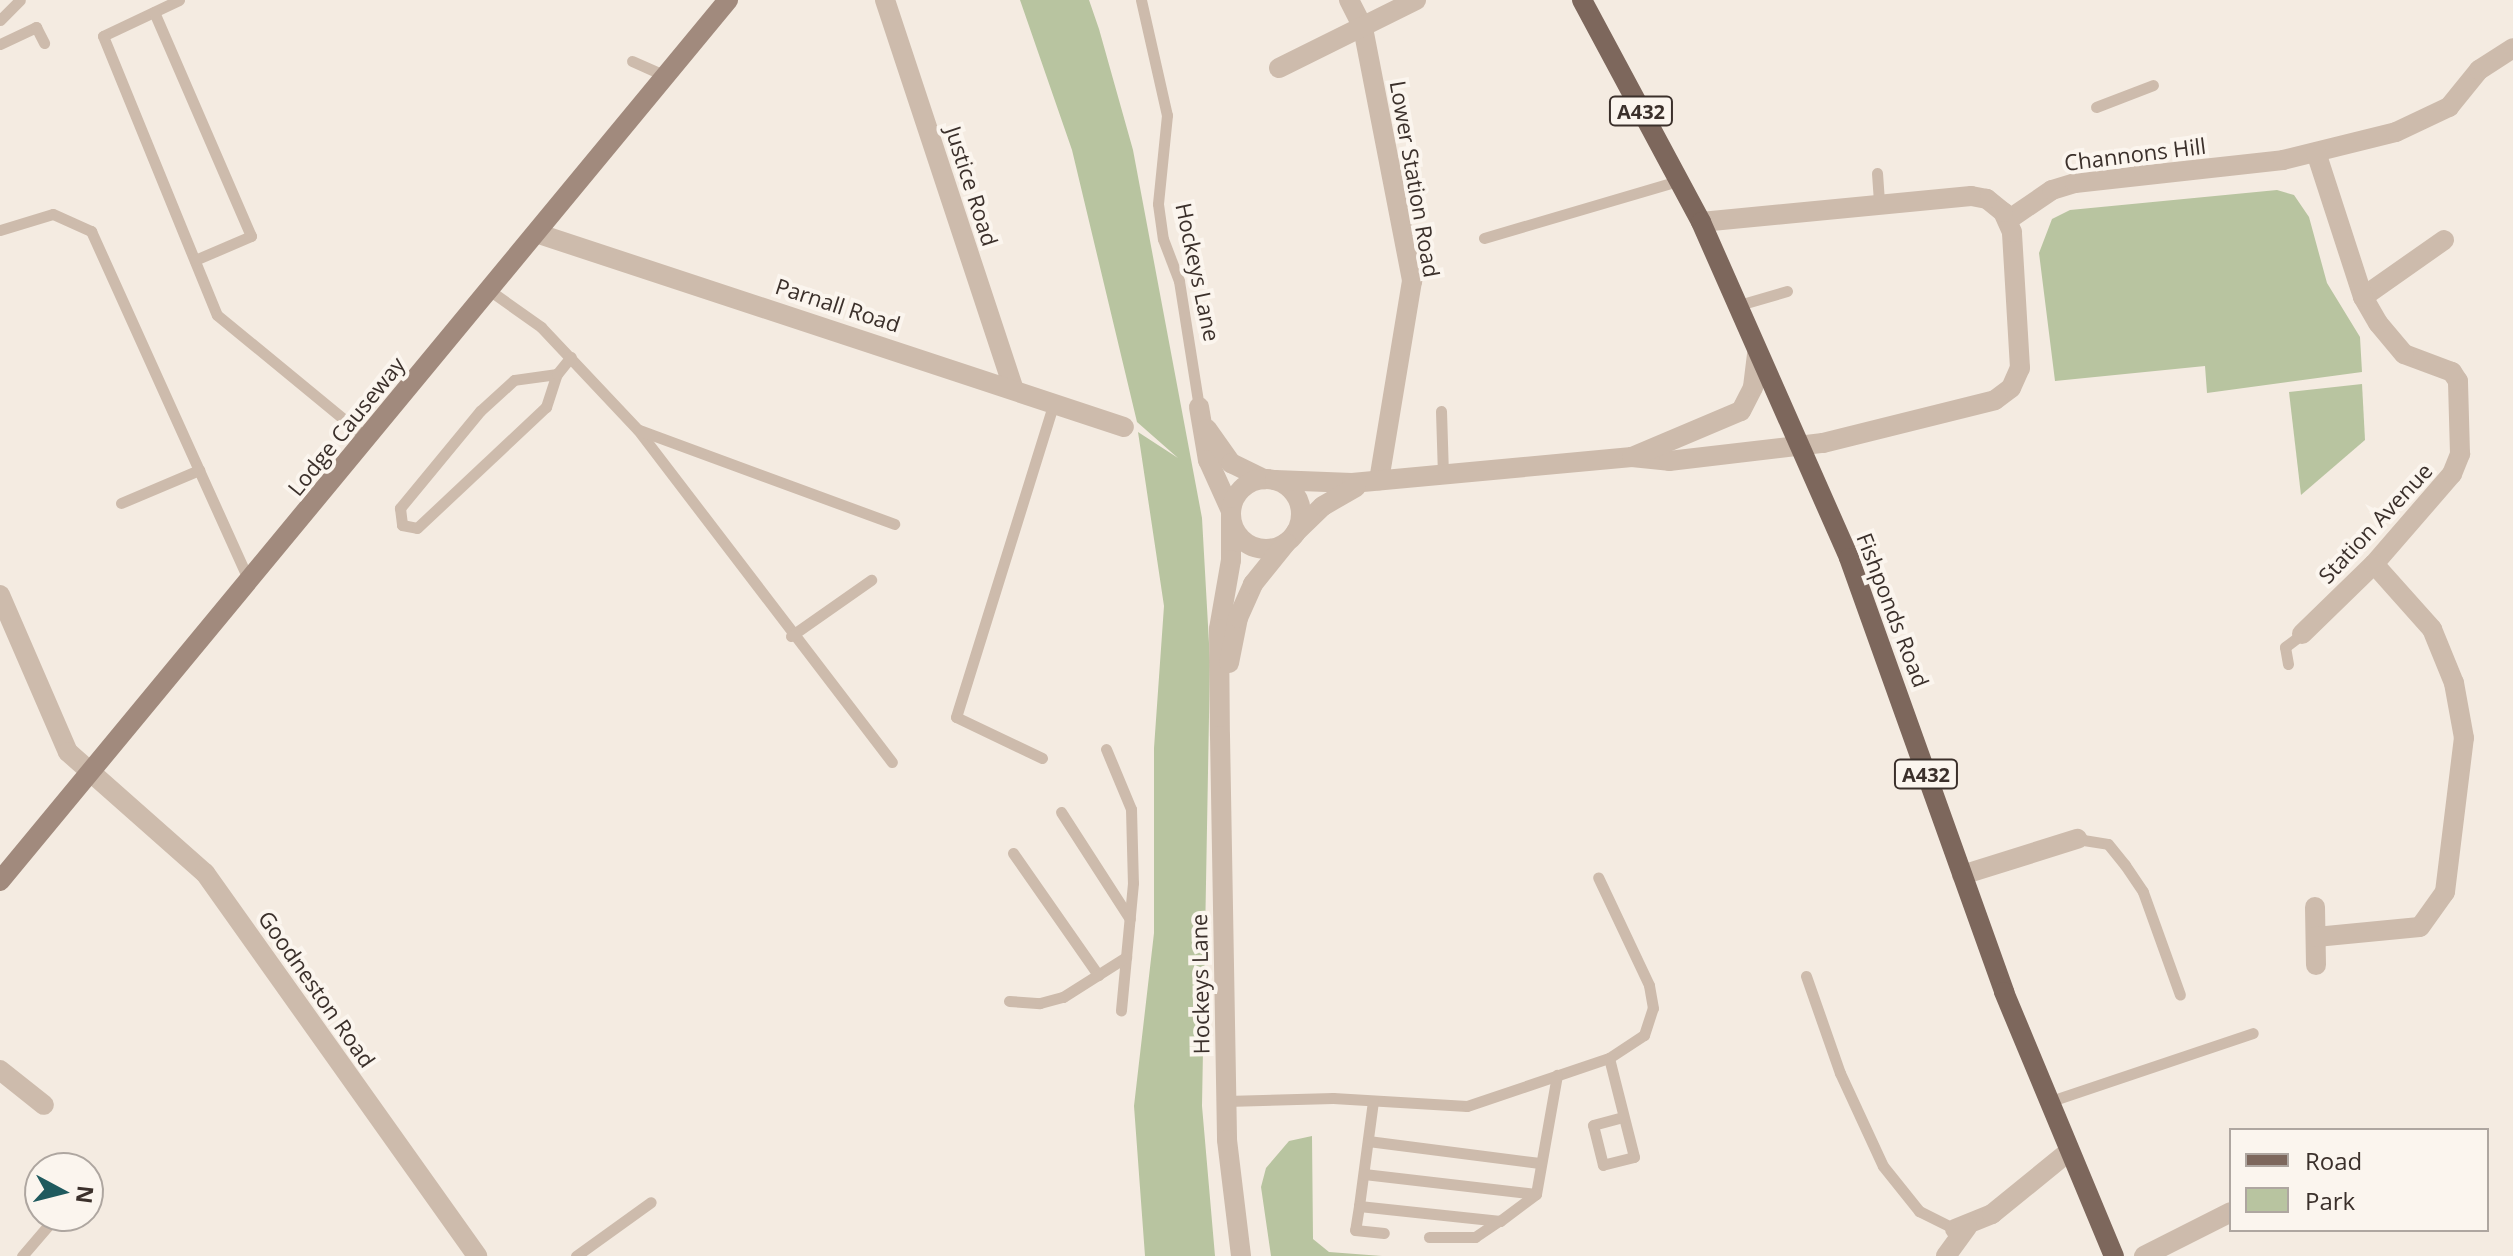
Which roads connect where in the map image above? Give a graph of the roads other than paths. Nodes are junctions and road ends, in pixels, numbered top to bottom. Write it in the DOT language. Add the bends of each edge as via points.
graph roads {
  1 [pos="20,0"];
  2 [pos="179,0"];
  3 [pos="728,0"];
  4 [pos="885,0"];
  5 [pos="1141,0"];
  6 [pos="1349,0"];
  7 [pos="1416,0"];
  8 [pos="1582,0"];
  9 [pos="154,12"];
  10 [pos="0,20"];
  11 [pos="1363,28"];
  12 [pos="44,43"];
  13 [pos="0,44"];
  14 [pos="2513,48"];
  15 [pos="632,61"];
  16 [pos="1279,68"];
  17 [pos="665,76"];
  18 [pos="2153,85"];
  19 [pos="2096,107"];
  20 [pos="2316,152"];
  21 [pos="1877,173"];
  22 [pos="1678,181"];
  23 [pos="1879,205"];
  24 [pos="2008,220"];
  25 [pos="1701,222"];
  26 [pos="0,230"];
  27 [pos="536,233"];
  28 [pos="1484,238"];
  29 [pos="2444,240"];
  30 [pos="195,260"];
  31 [pos="489,290"];
  32 [pos="1787,291"];
  33 [pos="2363,297"];
  34 [pos="1739,305"];
  35 [pos="1757,353"];
  36 [pos="571,357"];
  37 [pos="557,374"];
  38 [pos="1013,386"];
  39 [pos="1054,402"];
  40 [pos="1199,407"];
  41 [pos="1441,411"];
  42 [pos="1124,427"];
  43 [pos="638,430"];
  44 [pos="367,438"];
  45 [pos="1800,448"];
  46 [pos="1632,457"];
  47 [pos="199,470"];
  48 [pos="1443,475"];
  49 [pos="1270,480"];
  50 [pos="1379,480"];
  51 [pos="121,503"];
  52 [pos="1231,514"];
  53 [pos="894,524"];
  54 [pos="1292,537"];
  55 [pos="2374,564"];
  56 [pos="871,580"];
  57 [pos="249,582"];
  58 [pos="0,595"];
  59 [pos="2302,634"];
  60 [pos="791,636"];
  61 [pos="2288,664"];
  62 [pos="1221,710"];
  63 [pos="1106,749"];
  64 [pos="1042,758"];
  65 [pos="892,762"];
  66 [pos="91,774"];
  67 [pos="1061,812"];
  68 [pos="2077,839"];
  69 [pos="1013,853"];
  70 [pos="1962,875"];
  71 [pos="1598,877"];
  72 [pos="0,881"];
  73 [pos="2315,907"];
  74 [pos="1130,919"];
  75 [pos="2316,937"];
  76 [pos="1126,957"];
  77 [pos="2316,965"];
  78 [pos="1098,975"];
  79 [pos="1806,976"];
  80 [pos="2180,995"];
  81 [pos="1009,1001"];
  82 [pos="1121,1010"];
  83 [pos="2253,1033"];
  84 [pos="1609,1058"];
  85 [pos="0,1070"];
  86 [pos="1557,1075"];
  87 [pos="1226,1101"];
  88 [pos="1373,1101"];
  89 [pos="2047,1103"];
  90 [pos="44,1105"];
  91 [pos="1622,1117"];
  92 [pos="1368,1141"];
  93 [pos="2067,1153"];
  94 [pos="1540,1163"];
  95 [pos="1364,1174"];
  96 [pos="1536,1194"];
  97 [pos="651,1202"];
  98 [pos="1359,1206"];
  99 [pos="2229,1213"];
  100 [pos="1500,1221"];
  101 [pos="1961,1228"];
  102 [pos="43,1232"];
  103 [pos="1384,1233"];
  104 [pos="1429,1237"];
  105 [pos="22,1256"];
  106 [pos="477,1256"];
  107 [pos="576,1256"];
  108 [pos="1241,1256"];
  109 [pos="1946,1256"];
  110 [pos="2114,1256"];
  111 [pos="2144,1256"];
  1 -- 10 [label="lane"];
  2 -- 9 [label="lane"];
  3 -- 17 [label="main road, Lodge Causeway"];
  4 -- 38 [label="street, Justice Road"];
  5 -- 40 [label="lane, Hockeys Lane" via="1167,115 1158,204 1163,239 1179,281"];
  6 -- 11 [label="street, Lower Station Road"];
  7 -- 11 [label="street"];
  8 -- 22 [label="main road, Fishponds Road / A432"];
  9 -- 30 [label="lane" via="103,36"];
  9 -- 30 [label="lane" via="251,236"];
  11 -- 16 [label="street"];
  11 -- 50 [label="street, Lower Station Road" via="1412,281"];
  12 -- 13 [label="lane" via="36,27"];
  14 -- 20 [label="street, Channons Hill" via="2479,70 2435,116"];
  15 -- 17 [label="lane"];
  17 -- 27 [label="main road, Lodge Causeway"];
  18 -- 19 [label="lane"];
  20 -- 24 [label="street, Channons Hill" via="2075,183 2038,198"];
  20 -- 33 [label="street, Station Avenue"];
  21 -- 23 [label="lane"];
  22 -- 25 [label="main road, Fishponds Road / A432"];
  22 -- 28 [label="lane"];
  23 -- 24 [label="street" via="1980,197 1994,203"];
  23 -- 25 [label="street"];
  24 -- 45 [label="street, Hockeys Lane" via="2022,346 2011,388 1987,403"];
  25 -- 34 [label="main road, Fishponds Road / A432"];
  26 -- 47 [label="lane" via="53,214 91,231"];
  27 -- 31 [label="main road, Lodge Causeway"];
  27 -- 38 [label="street, Parnall Road"];
  29 -- 33 [label="street"];
  30 -- 44 [label="lane" via="217,315"];
  31 -- 36 [label="lane" via="541,327"];
  31 -- 44 [label="main road, Lodge Causeway"];
  32 -- 34 [label="lane"];
  33 -- 55 [label="street, Station Avenue" via="2394,346 2452,372 2458,381 2457,465"];
  34 -- 35 [label="main road, Fishponds Road / A432"];
  35 -- 45 [label="main road, Fishponds Road / A432"];
  35 -- 46 [label="street, Hockeys Lane" via="1753,387 1741,411"];
  36 -- 37 [label="lane"];
  36 -- 43 [label="lane"];
  37 -- 37 [label="lane" via="546,407 417,528 402,525 400,508 480,411 514,380"];
  38 -- 39 [label="street, Parnall Road"];
  39 -- 42 [label="street, Parnall Road"];
  39 -- 64 [label="lane" via="956,717"];
  40 -- 49 [label="street, Hockeys Lane" via="1224,455 1241,471"];
  40 -- 52 [label="street" via="1208,460"];
  41 -- 48 [label="lane"];
  43 -- 53 [label="lane"];
  43 -- 60 [label="lane"];
  44 -- 57 [label="main road, Lodge Causeway"];
  45 -- 46 [label="street, Hockeys Lane" via="1669,461"];
  45 -- 70 [label="main road, Fishponds Road / A432" via="1862,591"];
  46 -- 48 [label="street, Hockeys Lane"];
  47 -- 51 [label="lane"];
  47 -- 57 [label="lane"];
  48 -- 50 [label="street, Hockeys Lane"];
  49 -- 50 [label="street, Hockeys Lane" via="1317,485"];
  49 -- 52 [label="street" via="1242,489"];
  49 -- 54 [label="street, Hockeys Lane" via="1297,498 1301,515"];
  50 -- 54 [label="street, Hockeys Lane" via="1333,499"];
  52 -- 54 [label="street" via="1238,535 1252,546 1271,549"];
  52 -- 62 [label="street, Hockeys Lane" via="1231,560 1219,629"];
  54 -- 62 [label="street, Hockeys Lane" via="1263,568 1238,618"];
  55 -- 59 [label="street, Station Avenue"];
  55 -- 75 [label="street" via="2432,629 2454,683 2464,738 2445,892 2420,927"];
  56 -- 60 [label="lane"];
  57 -- 66 [label="main road, Lodge Causeway"];
  58 -- 66 [label="street, Goodneston Road" via="68,752"];
  59 -- 61 [label="lane" via="2285,647"];
  60 -- 65 [label="lane"];
  62 -- 87 [label="street, Hockeys Lane"];
  63 -- 74 [label="lane" via="1131,809"];
  66 -- 72 [label="main road, Lodge Causeway"];
  66 -- 106 [label="street, Goodneston Road" via="205,873"];
  67 -- 74 [label="lane"];
  68 -- 70 [label="street"];
  68 -- 80 [label="lane" via="2108,844 2143,892"];
  69 -- 78 [label="lane"];
  70 -- 89 [label="main road, Fishponds Road / A432"];
  71 -- 84 [label="lane" via="1649,985 1653,1008 1644,1035"];
  73 -- 75 [label="street"];
  74 -- 76 [label="lane"];
  75 -- 77 [label="street"];
  76 -- 78 [label="lane"];
  76 -- 82 [label="lane"];
  78 -- 81 [label="lane" via="1063,997 1040,1003"];
  79 -- 101 [label="lane" via="1840,1073 1883,1166 1919,1211"];
  83 -- 89 [label="lane"];
  84 -- 86 [label="lane"];
  84 -- 91 [label="lane"];
  85 -- 90 [label="street"];
  86 -- 88 [label="lane" via="1467,1106"];
  86 -- 94 [label="lane"];
  87 -- 88 [label="lane"];
  87 -- 108 [label="street, Hockeys Lane"];
  88 -- 92 [label="lane"];
  89 -- 93 [label="main road, Fishponds Road / A432"];
  91 -- 91 [label="lane" via="1634,1157 1603,1165 1593,1125"];
  92 -- 94 [label="lane"];
  92 -- 95 [label="lane"];
  93 -- 101 [label="street" via="1992,1214"];
  93 -- 110 [label="main road, Fishponds Road / A432"];
  94 -- 96 [label="lane"];
  95 -- 96 [label="lane"];
  95 -- 98 [label="lane"];
  96 -- 100 [label="lane"];
  97 -- 107 [label="lane"];
  98 -- 100 [label="lane"];
  98 -- 103 [label="lane" via="1355,1230"];
  99 -- 111 [label="street"];
  100 -- 104 [label="lane" via="1475,1237"];
  101 -- 109 [label="street"];
  102 -- 105 [label="lane"];
}
